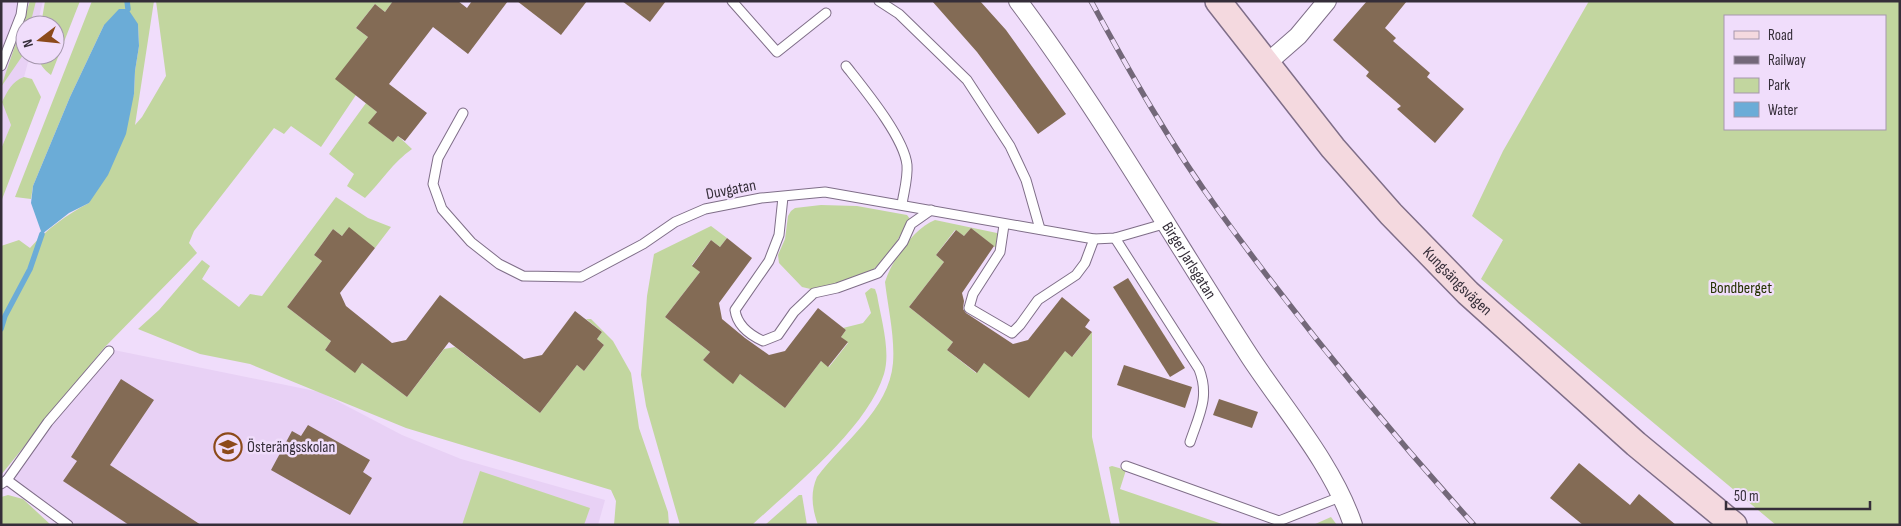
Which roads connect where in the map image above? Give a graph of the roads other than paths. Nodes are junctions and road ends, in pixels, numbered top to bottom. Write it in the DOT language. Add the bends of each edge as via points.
graph roads {
  1 [pos="23,1"];
  2 [pos="732,1"];
  3 [pos="879,1"];
  4 [pos="1018,1"];
  5 [pos="1218,1"];
  6 [pos="1327,1"];
  7 [pos="826,13"];
  8 [pos="1266,64"];
  9 [pos="1,66"];
  10 [pos="846,66"];
  11 [pos="463,113"];
  12 [pos="783,197"];
  13 [pos="902,204"];
  14 [pos="931,210"];
  15 [pos="1167,223"];
  16 [pos="1004,225"];
  17 [pos="1040,229"];
  18 [pos="1115,238"];
  19 [pos="1094,239"];
  20 [pos="109,351"];
  21 [pos="1190,442"];
  22 [pos="1126,466"];
  23 [pos="4,482"];
  24 [pos="1340,497"];
  25 [pos="68,525"];
  26 [pos="1353,525"];
  27 [pos="1734,525"];
  1 -- 9 [label="lane" via="21,15"];
  2 -- 7 [label="lane" via="777,52"];
  3 -- 17 [label="lane" via="899,14 967,80 1010,146 1026,180"];
  4 -- 15 [label="street, Birger Jarlsgatan"];
  5 -- 8 [label="street, Kungsängsvägen"];
  6 -- 8 [label="street" via="1298,36"];
  8 -- 27 [label="street, Kungsängsvägen" via="1391,214 1468,293 1636,444"];
  10 -- 13 [label="lane" via="886,120 904,152 907,178"];
  11 -- 12 [label="lane, Duvgatan" via="438,158 433,184 442,208 472,242 499,264 523,276 580,278 643,244 675,222 705,209"];
  12 -- 13 [label="lane, Duvgatan" via="825,192"];
  12 -- 14 [label="lane" via="779,235 769,261 735,310 736,319 752,336 763,341 778,335 794,312 814,293 878,273 903,242 912,224"];
  13 -- 14 [label="lane, Duvgatan"];
  14 -- 16 [label="lane, Duvgatan"];
  15 -- 18 [label="lane, Duvgatan"];
  15 -- 24 [label="street, Birger Jarlsgatan" via="1250,357 1317,455"];
  16 -- 17 [label="lane, Duvgatan"];
  16 -- 19 [label="lane" via="1000,252 973,294 970,308 1012,332 1038,300 1076,275 1085,263"];
  17 -- 19 [label="lane, Duvgatan"];
  18 -- 19 [label="lane, Duvgatan"];
  18 -- 21 [label="lane" via="1199,369 1205,394"];
  20 -- 23 [label="lane" via="48,422"];
  22 -- 24 [label="lane" via="1279,521"];
  23 -- 25 [label="lane"];
  24 -- 26 [label="street, Birger Jarlsgatan"];
}
